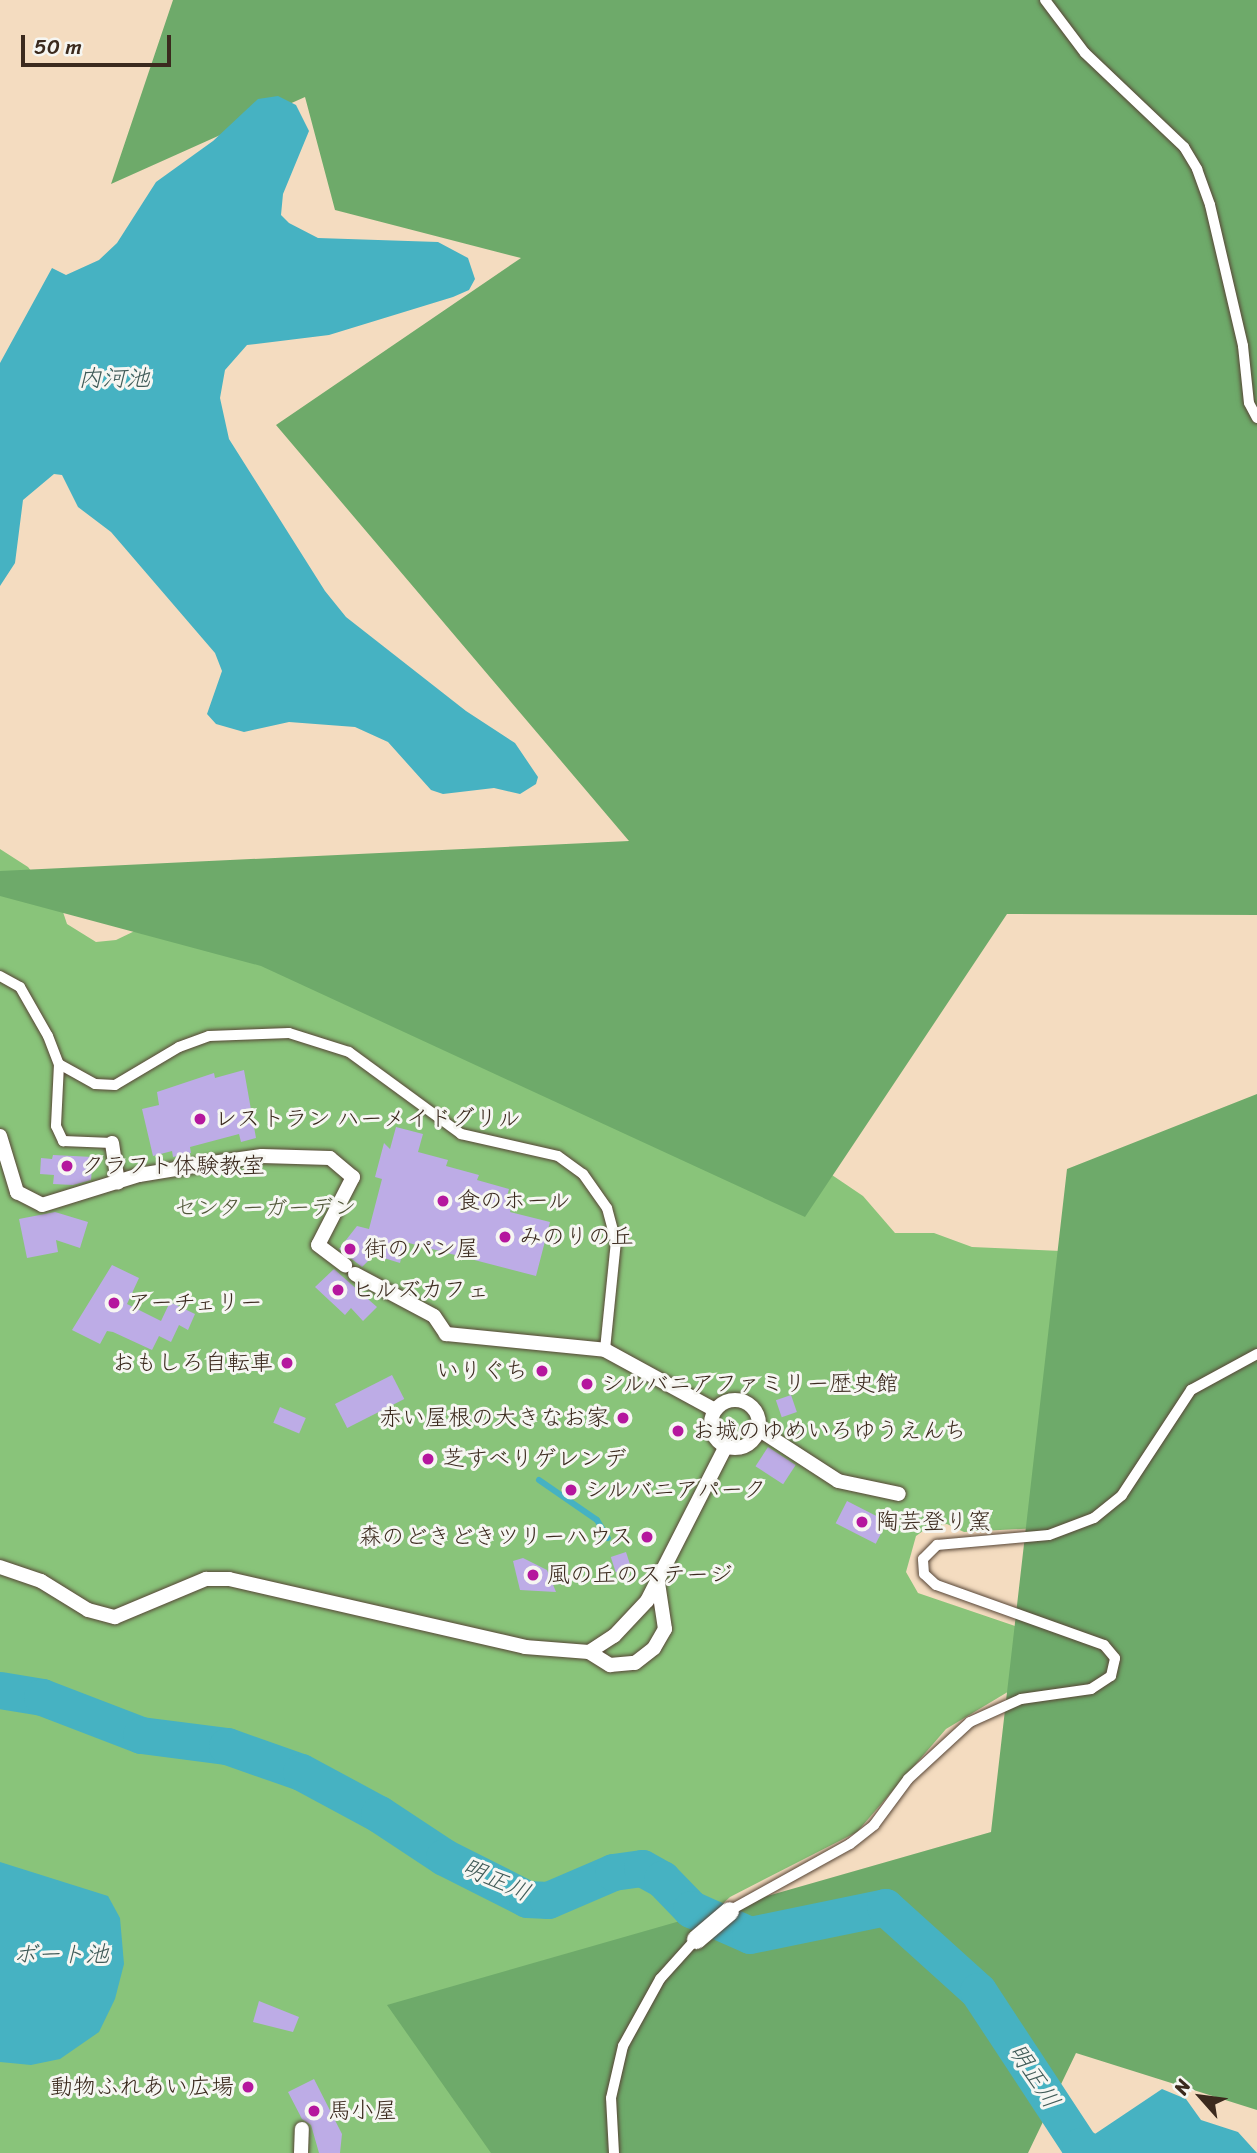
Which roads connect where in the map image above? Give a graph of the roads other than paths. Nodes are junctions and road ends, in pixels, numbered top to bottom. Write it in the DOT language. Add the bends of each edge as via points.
graph roads {
  1 [pos="1045,0"];
  2 [pos="1257,418"];
  3 [pos="0,976"];
  4 [pos="59,1064"];
  5 [pos="0,1136"];
  6 [pos="112,1143"];
  7 [pos="118,1183"];
  8 [pos="605,1350"];
  9 [pos="1257,1354"];
  10 [pos="715,1410"];
  11 [pos="758,1429"];
  12 [pos="726,1446"];
  13 [pos="899,1494"];
  14 [pos="0,1567"];
  15 [pos="657,1576"];
  16 [pos="589,1652"];
  17 [pos="729,1911"];
  18 [pos="696,1940"];
  19 [pos="302,2129"];
  20 [pos="300,2153"];
  21 [pos="614,2153"];
  1 -- 2 [label="lane" via="1085,53 1184,147 1198,169 1243,346 1249,403"];
  3 -- 4 [label="lane" via="20,988"];
  4 -- 6 [label="lane" via="56,1126 63,1141"];
  4 -- 8 [label="lane" via="95,1084 115,1085 179,1047 209,1036 289,1033 349,1052 461,1134 558,1156 583,1174 607,1208 616,1241"];
  5 -- 7 [label="street" via="18,1192 42,1205"];
  6 -- 7 [label="street"];
  7 -- 8 [label="street" via="262,1156 330,1158 353,1177 318,1245 350,1269 434,1316 446,1334"];
  8 -- 10 [label="street"];
  9 -- 17 [label="lane" via="1191,1390 1122,1495 1094,1518 1049,1535 937,1545 923,1559 924,1574 936,1585 1104,1645 1115,1658 1111,1676 1091,1689 1021,1699 970,1722 908,1779 874,1825 850,1844"];
  10 -- 11 [label="street" via="728,1401 744,1402 756,1413"];
  10 -- 12 [label="street" via="712,1431"];
  11 -- 12 [label="street" via="742,1447"];
  11 -- 13 [label="street" via="838,1481"];
  12 -- 15 [label="street"];
  14 -- 16 [label="street" via="41,1581 88,1610 115,1617 206,1579 229,1579 525,1647"];
  15 -- 16 [label="street" via="632,1620"];
  15 -- 16 [label="street" via="665,1629 654,1648 635,1663 610,1665"];
  17 -- 18 [label="street"];
  18 -- 21 [label="lane" via="660,1979 623,2046 611,2098"];
  19 -- 20 [label="street"];
}
